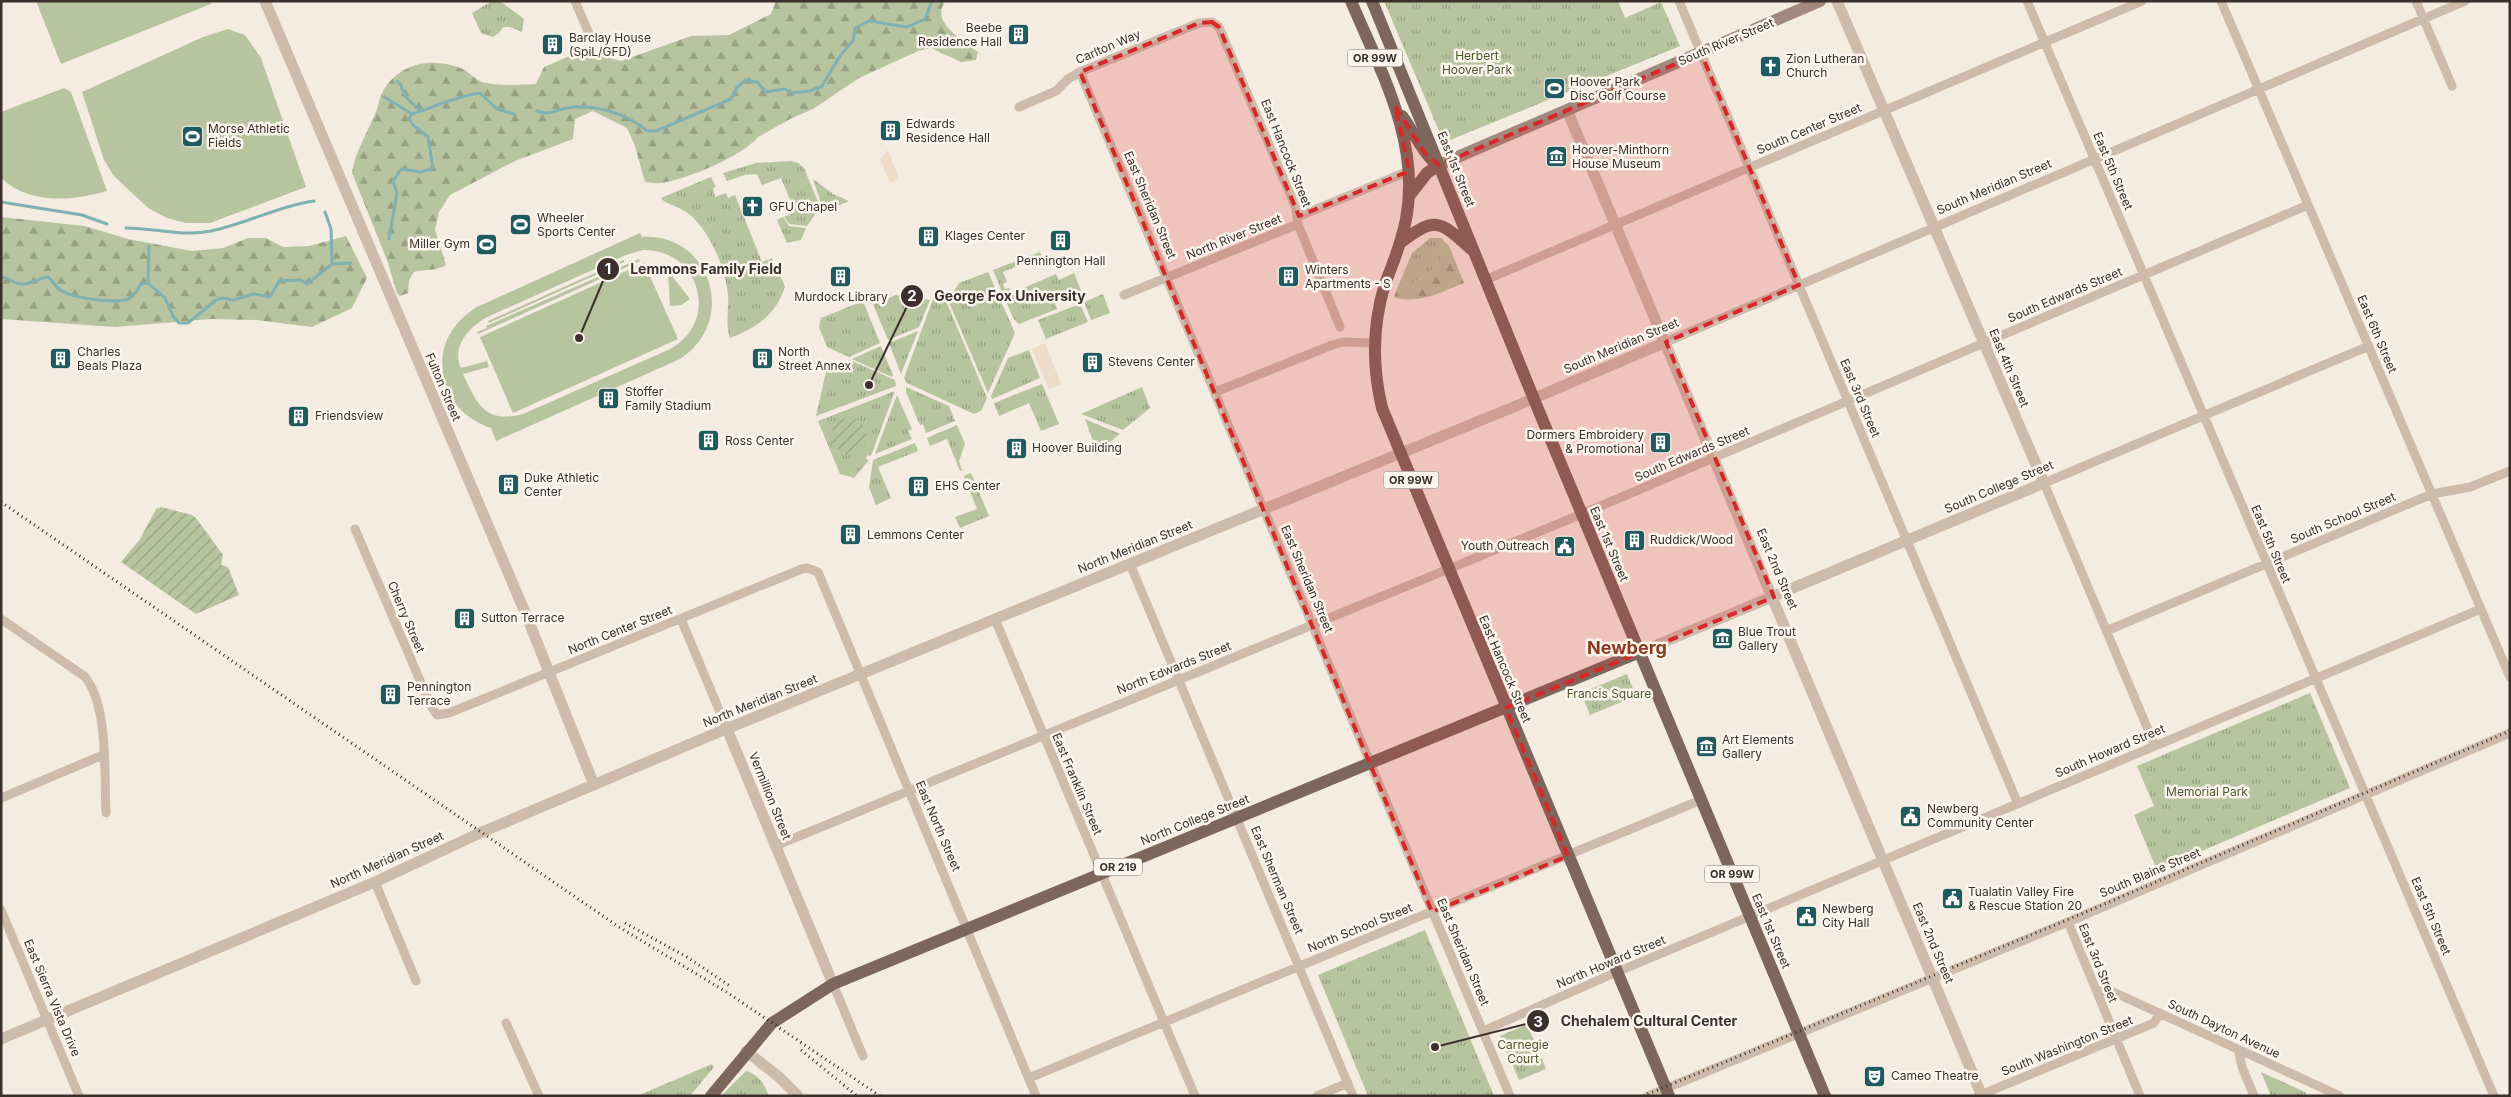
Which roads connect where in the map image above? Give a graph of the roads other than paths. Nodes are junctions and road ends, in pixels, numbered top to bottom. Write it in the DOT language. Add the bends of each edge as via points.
graph roads {
  1 [pos="265,1"];
  2 [pos="575,1"];
  3 [pos="1351,1"];
  4 [pos="1372,1"];
  5 [pos="1679,1"];
  6 [pos="1820,1"];
  7 [pos="1838,1"];
  8 [pos="2027,1"];
  9 [pos="2142,1"];
  10 [pos="2222,1"];
  11 [pos="2416,1"];
  12 [pos="2465,1"];
  13 [pos="2424,19"];
  14 [pos="1212,22"];
  15 [pos="590,36"];
  16 [pos="2044,43"];
  17 [pos="1701,53"];
  18 [pos="1080,72"];
  19 [pos="2452,86"];
  20 [pos="2259,89"];
  21 [pos="1395,106"];
  22 [pos="1020,107"];
  23 [pos="1568,110"];
  24 [pos="1884,111"];
  25 [pos="2094,159"];
  26 [pos="1439,165"];
  27 [pos="1750,168"];
  28 [pos="1409,171"];
  29 [pos="1409,196"];
  30 [pos="2308,205"];
  31 [pos="1298,220"];
  32 [pos="1616,224"];
  33 [pos="1934,227"];
  34 [pos="1400,243"];
  35 [pos="1473,251"];
  36 [pos="2143,275"];
  37 [pos="1166,278"];
  38 [pos="1485,280"];
  39 [pos="1799,285"];
  40 [pos="1124,295"];
  41 [pos="1340,326"];
  42 [pos="1666,342"];
  43 [pos="1374,343"];
  44 [pos="1984,343"];
  45 [pos="2369,346"];
  46 [pos="1215,392"];
  47 [pos="1534,398"];
  48 [pos="1848,401"];
  49 [pos="2203,417"];
  50 [pos="1400,454"];
  51 [pos="1714,458"];
  52 [pos="2510,471"];
  53 [pos="2044,483"];
  54 [pos="2432,494"];
  55 [pos="1264,509"];
  56 [pos="1582,514"];
  57 [pos="355,529"];
  58 [pos="1907,540"];
  59 [pos="1130,564"];
  60 [pos="2266,564"];
  61 [pos="812,569"];
  62 [pos="1448,569"];
  63 [pos="1774,597"];
  64 [pos="2481,609"];
  65 [pos="1,619"];
  66 [pos="681,619"];
  67 [pos="995,620"];
  68 [pos="1312,625"];
  69 [pos="2106,631"];
  70 [pos="1640,652"];
  71 [pos="549,673"];
  72 [pos="862,674"];
  73 [pos="2510,677"];
  74 [pos="2316,679"];
  75 [pos="1179,680"];
  76 [pos="1506,708"];
  77 [pos="437,715"];
  78 [pos="727,729"];
  79 [pos="2510,733"];
  80 [pos="1044,735"];
  81 [pos="2155,746"];
  82 [pos="103,755"];
  83 [pos="1371,763"];
  84 [pos="594,785"];
  85 [pos="910,790"];
  86 [pos="2365,794"];
  87 [pos="1,798"];
  88 [pos="1701,800"];
  89 [pos="2018,804"];
  90 [pos="106,813"];
  91 [pos="1237,819"];
  92 [pos="775,846"];
  93 [pos="1568,856"];
  94 [pos="1884,860"];
  95 [pos="1102,873"];
  96 [pos="375,882"];
  97 [pos="1,910"];
  98 [pos="1432,912"];
  99 [pos="1750,916"];
  100 [pos="2068,922"];
  101 [pos="968,929"];
  102 [pos="1299,967"];
  103 [pos="1617,972"];
  104 [pos="1933,978"];
  105 [pos="416,981"];
  106 [pos="833,984"];
  107 [pos="2097,992"];
  108 [pos="2160,1013"];
  109 [pos="47,1020"];
  110 [pos="1164,1022"];
  111 [pos="506,1023"];
  112 [pos="1483,1031"];
  113 [pos="1798,1033"];
  114 [pos="1,1039"];
  115 [pos="2116,1039"];
  116 [pos="2238,1049"];
  117 [pos="746,1051"];
  118 [pos="863,1056"];
  119 [pos="1029,1078"];
  120 [pos="1348,1083"];
  121 [pos="1667,1092"];
  122 [pos="1980,1095"];
  123 [pos="79,1096"];
  124 [pos="539,1096"];
  125 [pos="711,1096"];
  126 [pos="798,1096"];
  127 [pos="1036,1096"];
  128 [pos="1195,1096"];
  129 [pos="1317,1096"];
  130 [pos="1353,1096"];
  131 [pos="1510,1096"];
  132 [pos="1648,1096"];
  133 [pos="1824,1096"];
  134 [pos="2140,1096"];
  135 [pos="2254,1096"];
  136 [pos="2340,1096"];
  137 [pos="2494,1096"];
  1 -- 71 [label="street, Fulton Street"];
  2 -- 15 [label="street"];
  3 -- 21 [label="main road, OR 99W"];
  4 -- 26 [label="main road, East 1st Street / OR 99W"];
  5 -- 17 [label="street, East 3rd Street"];
  6 -- 17 [label="main road, South River Street"];
  7 -- 24 [label="street, East 4th Street"];
  8 -- 16 [label="street, East 5th Street"];
  9 -- 16 [label="street, South Center Street"];
  10 -- 20 [label="street, East 6th Street"];
  11 -- 13 [label="street"];
  12 -- 13 [label="street, South Meridian Street"];
  13 -- 19 [label="street"];
  13 -- 20 [label="street, South Meridian Street"];
  14 -- 18 [label="street, Carlton Way" via="1199,23"];
  14 -- 31 [label="street, East Hancock Street" via="1221,31 1296,208"];
  16 -- 24 [label="street, South Center Street"];
  16 -- 25 [label="street, East 5th Street"];
  17 -- 23 [label="main road, South River Street"];
  17 -- 27 [label="street, East 3rd Street"];
  18 -- 22 [label="street, Carlton Way" via="1056,91"];
  18 -- 37 [label="street, East Sheridan Street"];
  20 -- 25 [label="street, South Meridian Street"];
  20 -- 30 [label="street, East 6th Street"];
  21 -- 26 [label="main road" via="1430,160"];
  21 -- 28 [label="main road, OR 99W"];
  23 -- 26 [label="main road, South River Street"];
  23 -- 32 [label="street, East 2nd Street"];
  24 -- 27 [label="street, South Center Street"];
  24 -- 33 [label="street, East 4th Street"];
  25 -- 33 [label="street, South Meridian Street"];
  25 -- 36 [label="street, East 5th Street"];
  26 -- 29 [label="main road" via="1427,173"];
  26 -- 35 [label="main road, East 1st Street / OR 99W"];
  27 -- 32 [label="street, South Center Street"];
  27 -- 39 [label="street, East 3rd Street"];
  28 -- 29 [label="main road, OR 99W"];
  28 -- 31 [label="street, North River Street"];
  29 -- 34 [label="main road, OR 99W"];
  30 -- 36 [label="street, South Edwards Street"];
  30 -- 45 [label="street, East 6th Street"];
  31 -- 37 [label="street, North River Street"];
  31 -- 41 [label="street, East Hancock Street"];
  32 -- 38 [label="street, South Center Street"];
  32 -- 42 [label="street, East 2nd Street"];
  33 -- 39 [label="street, South Meridian Street"];
  33 -- 44 [label="street, East 4th Street"];
  34 -- 35 [label="main road" via="1421,228 1435,224 1449,229"];
  34 -- 43 [label="main road, East Hancock Street / OR 99W" via="1385,286"];
  35 -- 38 [label="main road, East 1st Street / OR 99W"];
  36 -- 44 [label="street, South Edwards Street"];
  36 -- 49 [label="street, East 5th Street"];
  37 -- 40 [label="street, North River Street"];
  37 -- 46 [label="street, East Sheridan Street"];
  38 -- 47 [label="main road, East 1st Street / OR 99W"];
  39 -- 42 [label="street, South Meridian Street"];
  39 -- 48 [label="street, East 3rd Street"];
  42 -- 47 [label="street, South Meridian Street"];
  42 -- 51 [label="street, East 2nd Street"];
  43 -- 46 [label="street" via="1332,345"];
  43 -- 50 [label="main road, East Hancock Street / OR 99W" via="1379,396"];
  44 -- 48 [label="street, South Edwards Street"];
  44 -- 53 [label="street, East 4th Street"];
  45 -- 49 [label="street, South College Street"];
  45 -- 54 [label="street, East 6th Street"];
  46 -- 55 [label="street, East Sheridan Street"];
  47 -- 50 [label="street, North Meridian Street"];
  47 -- 56 [label="main road, East 1st Street / OR 99W"];
  48 -- 51 [label="street, South Edwards Street"];
  48 -- 58 [label="street, East 3rd Street"];
  49 -- 53 [label="street, South College Street"];
  49 -- 60 [label="street, East 5th Street"];
  50 -- 55 [label="street, North Meridian Street"];
  50 -- 62 [label="main road, East Hancock Street / OR 99W"];
  51 -- 56 [label="street, South Edwards Street"];
  51 -- 63 [label="street, East 2nd Street"];
  52 -- 54 [label="street, South School Street" via="2470,487"];
  53 -- 58 [label="street, South College Street"];
  53 -- 69 [label="street, East 4th Street"];
  54 -- 60 [label="street, South School Street"];
  54 -- 64 [label="street, East 6th Street"];
  55 -- 59 [label="street, North Meridian Street"];
  55 -- 68 [label="street, East Sheridan Street"];
  56 -- 62 [label="street, North Edwards Street"];
  56 -- 70 [label="main road, East 1st Street / OR 99W"];
  57 -- 77 [label="street, Cherry Street"];
  58 -- 63 [label="street, South College Street"];
  58 -- 89 [label="street, East 3rd Street"];
  59 -- 67 [label="street, North Meridian Street"];
  59 -- 75 [label="street, East Sherman Street"];
  60 -- 69 [label="street, South School Street"];
  60 -- 74 [label="street, East 5th Street"];
  61 -- 66 [label="street, North Center Street" via="802,569"];
  61 -- 72 [label="street, East North Street" via="821,577"];
  62 -- 68 [label="street, North Edwards Street"];
  62 -- 76 [label="main road, East Hancock Street / OR 99W"];
  63 -- 70 [label="street, South College Street"];
  63 -- 94 [label="street, East 2nd Street"];
  64 -- 73 [label="street, East 6th Street"];
  64 -- 74 [label="street, South Howard Street"];
  65 -- 82 [label="street" via="91,684 100,712"];
  66 -- 71 [label="street, North Center Street"];
  66 -- 78 [label="street, Vermillion Street"];
  67 -- 72 [label="street, North Meridian Street"];
  67 -- 80 [label="street, East Franklin Street"];
  68 -- 75 [label="street, North Edwards Street"];
  68 -- 83 [label="street, East Sheridan Street"];
  69 -- 81 [label="street, East 4th Street"];
  70 -- 76 [label="main road, North College Street / OR 219"];
  70 -- 88 [label="main road, East 1st Street / OR 99W"];
  71 -- 77 [label="street, North Center Street"];
  71 -- 84 [label="street, Fulton Street"];
  72 -- 78 [label="street, North Meridian Street"];
  72 -- 85 [label="street, East North Street"];
  74 -- 81 [label="street, South Howard Street"];
  74 -- 86 [label="street, East 5th Street"];
  75 -- 80 [label="street, North Edwards Street"];
  75 -- 91 [label="street, East Sherman Street"];
  76 -- 83 [label="main road, North College Street / OR 219"];
  76 -- 93 [label="main road, East Hancock Street / OR 99W"];
  78 -- 84 [label="street, North Meridian Street"];
  78 -- 92 [label="street, Vermillion Street"];
  79 -- 86 [label="street, South Blaine Street"];
  80 -- 85 [label="street, North Edwards Street"];
  80 -- 95 [label="street, East Franklin Street"];
  81 -- 89 [label="street, South Howard Street"];
  82 -- 87 [label="street"];
  82 -- 90 [label="street"];
  83 -- 91 [label="main road, North College Street / OR 219"];
  83 -- 98 [label="street, East Sheridan Street"];
  84 -- 96 [label="street, North Meridian Street"];
  85 -- 92 [label="street, North Edwards Street"];
  85 -- 101 [label="street, East North Street"];
  86 -- 100 [label="street, South Blaine Street"];
  86 -- 137 [label="street, East 5th Street"];
  88 -- 93 [label="street, North School Street"];
  88 -- 99 [label="main road, East 1st Street / OR 99W"];
  89 -- 94 [label="street, South Howard Street"];
  91 -- 95 [label="main road, North College Street / OR 219"];
  91 -- 102 [label="street, East Sherman Street"];
  92 -- 106 [label="street, Vermillion Street"];
  93 -- 98 [label="street, North School Street"];
  93 -- 103 [label="main road, East Hancock Street / OR 99W"];
  94 -- 99 [label="street, South Howard Street"];
  94 -- 104 [label="street, East 2nd Street"];
  95 -- 101 [label="main road, North College Street / OR 219"];
  95 -- 110 [label="street, East Franklin Street"];
  96 -- 105 [label="street"];
  96 -- 109 [label="street, North Meridian Street"];
  97 -- 109 [label="street, East Sierra Vista Drive"];
  98 -- 102 [label="street, North School Street"];
  98 -- 112 [label="street, East Sheridan Street"];
  99 -- 103 [label="street, North Howard Street"];
  99 -- 113 [label="main road, East 1st Street / OR 99W"];
  100 -- 104 [label="street, South Blaine Street"];
  100 -- 107 [label="street, East 3rd Street"];
  101 -- 106 [label="main road, North College Street / OR 219"];
  101 -- 119 [label="street, East North Street"];
  102 -- 110 [label="street, North School Street"];
  102 -- 120 [label="street, East Sherman Street"];
  103 -- 112 [label="street, North Howard Street"];
  103 -- 121 [label="main road, East Hancock Street / OR 99W"];
  104 -- 113 [label="street, South Blaine Street"];
  104 -- 122 [label="street, East 2nd Street"];
  106 -- 117 [label="main road, North College Street / OR 219" via="772,1023"];
  106 -- 118 [label="street"];
  107 -- 108 [label="street, South Dayton Avenue" via="2110,990"];
  107 -- 115 [label="street, East 3rd Street"];
  108 -- 115 [label="street, South Washington Street" via="2154,1023"];
  108 -- 116 [label="street, South Dayton Avenue"];
  109 -- 114 [label="street, North Meridian Street"];
  109 -- 123 [label="street, East Sierra Vista Drive"];
  110 -- 119 [label="street, North School Street"];
  110 -- 128 [label="street, East Franklin Street"];
  111 -- 124 [label="street"];
  112 -- 131 [label="street, East Sheridan Street"];
  113 -- 121 [label="street, South Blaine Street"];
  113 -- 133 [label="main road, East 1st Street / OR 99W"];
  115 -- 122 [label="street, South Washington Street"];
  115 -- 134 [label="street, East 3rd Street"];
  116 -- 135 [label="street"];
  116 -- 136 [label="street, South Dayton Avenue"];
  117 -- 125 [label="main road, North College Street / OR 219"];
  117 -- 126 [label="street"];
  119 -- 127 [label="street, East North Street"];
  120 -- 129 [label="street"];
  120 -- 130 [label="street, East Sherman Street"];
  121 -- 132 [label="street, South Blaine Street"];
}
